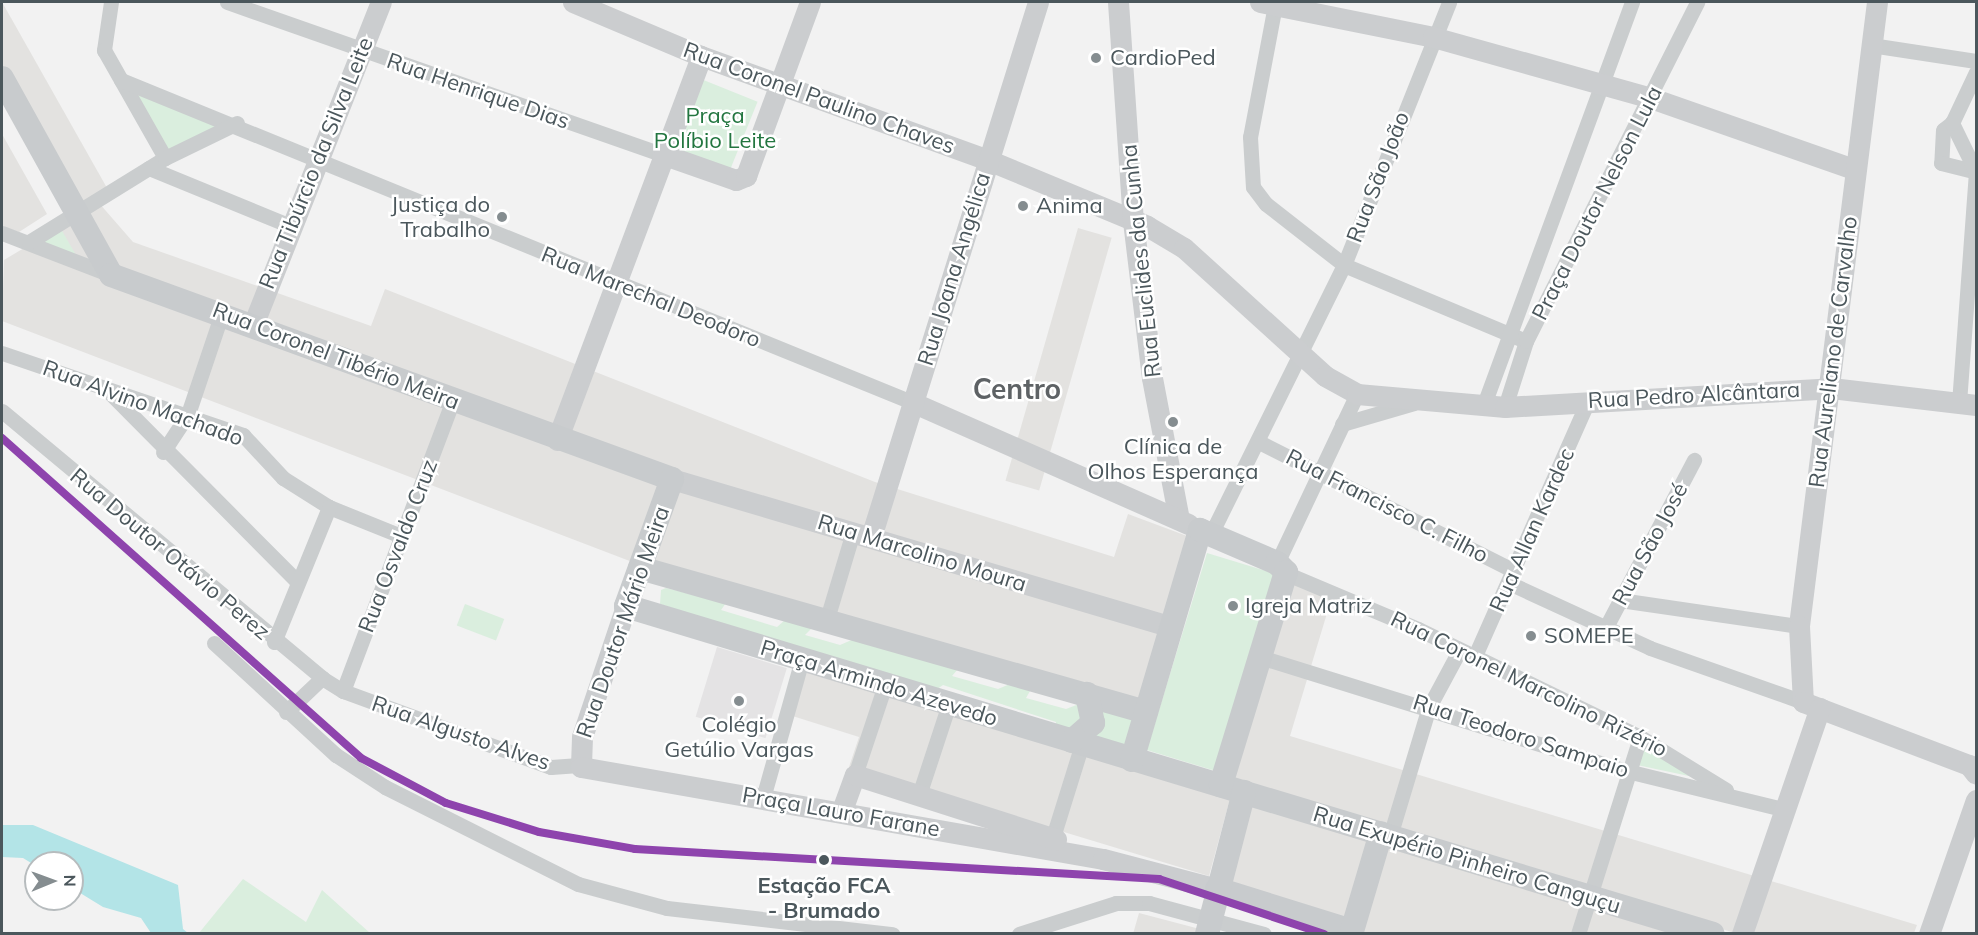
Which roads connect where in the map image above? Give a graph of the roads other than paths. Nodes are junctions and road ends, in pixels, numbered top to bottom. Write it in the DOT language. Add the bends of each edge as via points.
graph roads {
  1 [pos="110,2"];
  2 [pos="227,2"];
  3 [pos="381,2"];
  4 [pos="573,2"];
  5 [pos="810,2"];
  6 [pos="1038,2"];
  7 [pos="1119,2"];
  8 [pos="1449,2"];
  9 [pos="1632,2"];
  10 [pos="1697,2"];
  11 [pos="1877,2"];
  12 [pos="1268,3"];
  13 [pos="598,6"];
  14 [pos="1433,37"];
  15 [pos="1871,45"];
  16 [pos="361,51"];
  17 [pos="700,56"];
  18 [pos="1977,61"];
  19 [pos="1977,72"];
  20 [pos="2,78"];
  21 [pos="121,80"];
  22 [pos="779,84"];
  23 [pos="1600,84"];
  24 [pos="1651,98"];
  25 [pos="237,123"];
  26 [pos="1953,123"];
  27 [pos="662,154"];
  28 [pos="318,157"];
  29 [pos="165,158"];
  30 [pos="987,160"];
  31 [pos="149,168"];
  32 [pos="1854,169"];
  33 [pos="1976,172"];
  34 [pos="79,212"];
  35 [pos="1133,220"];
  36 [pos="288,225"];
  37 [pos="2,233"];
  38 [pos="30,243"];
  39 [pos="1344,265"];
  40 [pos="111,275"];
  41 [pos="613,283"];
  42 [pos="222,313"];
  43 [pos="253,325"];
  44 [pos="1509,334"];
  45 [pos="1526,341"];
  46 [pos="1302,351"];
  47 [pos="2,353"];
  48 [pos="1831,388"];
  49 [pos="107,389"];
  50 [pos="1357,394"];
  51 [pos="453,400"];
  52 [pos="1419,401"];
  53 [pos="1588,401"];
  54 [pos="914,403"];
  55 [pos="1968,404"];
  56 [pos="1483,407"];
  57 [pos="1505,407"];
  58 [pos="2,411"];
  59 [pos="188,414"];
  60 [pos="1342,424"];
  61 [pos="557,440"];
  62 [pos="1259,442"];
  63 [pos="163,452"];
  64 [pos="1694,460"];
  65 [pos="1321,472"];
  66 [pos="672,480"];
  67 [pos="329,507"];
  68 [pos="1196,528"];
  69 [pos="862,535"];
  70 [pos="401,536"];
  71 [pos="640,568"];
  72 [pos="1281,568"];
  73 [pos="1511,577"];
  74 [pos="298,582"];
  75 [pos="1620,600"];
  76 [pos="626,606"];
  77 [pos="826,622"];
  78 [pos="1799,626"];
  79 [pos="1172,627"];
  80 [pos="1606,627"];
  81 [pos="274,642"];
  82 [pos="214,643"];
  83 [pos="1459,651"];
  84 [pos="1260,657"];
  85 [pos="1474,658"];
  86 [pos="802,659"];
  87 [pos="322,678"];
  88 [pos="885,685"];
  89 [pos="343,691"];
  90 [pos="1087,694"];
  91 [pos="949,704"];
  92 [pos="1811,705"];
  93 [pos="1429,707"];
  94 [pos="286,712"];
  95 [pos="1146,712"];
  96 [pos="1640,737"];
  97 [pos="1077,742"];
  98 [pos="1132,759"];
  99 [pos="579,765"];
  100 [pos="1973,770"];
  101 [pos="1627,771"];
  102 [pos="855,775"];
  103 [pos="1232,788"];
  104 [pos="1732,794"];
  105 [pos="919,795"];
  106 [pos="763,798"];
  107 [pos="1977,800"];
  108 [pos="1783,809"];
  109 [pos="842,810"];
  110 [pos="1386,835"];
  111 [pos="1053,837"];
  112 [pos="1103,859"];
  113 [pos="1217,889"];
  114 [pos="1588,897"];
  115 [pos="1209,928"];
  116 [pos="1359,932"];
  117 [pos="893,933"];
  118 [pos="1019,933"];
  119 [pos="1264,933"];
  120 [pos="1578,933"];
  121 [pos="1713,933"];
  122 [pos="1742,933"];
  123 [pos="1929,933"];
  1 -- 21 [label="street" via="104,51"];
  2 -- 16 [label="street, Rua Henrique Dias"];
  3 -- 16 [label="street, Rua Tibúrcio da Silva Leite"];
  4 -- 13 [label="street, Rua Coronel Paulino Chaves"];
  5 -- 22 [label="street"];
  6 -- 30 [label="street, Rua Joana Angélica"];
  7 -- 35 [label="street, Rua Euclides da Cunha"];
  8 -- 14 [label="street, Rua São João"];
  9 -- 23 [label="street, Praça Doutor Nelson Lula"];
  10 -- 24 [label="street, Praça Doutor Nelson Lula"];
  11 -- 15 [label="street, Rua Aureliano de Carvalho"];
  12 -- 14 [label="street"];
  12 -- 39 [label="street" via="1250,137 1253,187 1288,226"];
  13 -- 17 [label="street, Rua Coronel Paulino Chaves"];
  14 -- 23 [label="street"];
  14 -- 39 [label="street, Rua São João"];
  15 -- 18 [label="street"];
  15 -- 32 [label="street, Rua Aureliano de Carvalho"];
  16 -- 27 [label="street, Rua Henrique Dias"];
  16 -- 28 [label="street, Rua Tibúrcio da Silva Leite"];
  17 -- 22 [label="street, Rua Coronel Paulino Chaves"];
  17 -- 27 [label="street"];
  19 -- 26 [label="street"];
  20 -- 34 [label="main road"];
  21 -- 25 [label="street, Rua Marechal Deodoro"];
  21 -- 29 [label="street"];
  22 -- 27 [label="street" via="742,179"];
  22 -- 30 [label="street, Rua Coronel Paulino Chaves"];
  23 -- 24 [label="street"];
  23 -- 44 [label="street, Praça Doutor Nelson Lula"];
  24 -- 32 [label="street"];
  24 -- 45 [label="street, Praça Doutor Nelson Lula"];
  25 -- 28 [label="street, Rua Marechal Deodoro"];
  25 -- 29 [label="street"];
  26 -- 33 [label="street"];
  26 -- 33 [label="street" via="1942,130 1941,163"];
  27 -- 41 [label="street"];
  28 -- 36 [label="street, Rua Tibúrcio da Silva Leite"];
  28 -- 41 [label="street, Rua Marechal Deodoro"];
  29 -- 31 [label="street"];
  30 -- 35 [label="street, Rua Coronel Paulino Chaves"];
  30 -- 54 [label="street, Rua Joana Angélica"];
  31 -- 34 [label="street"];
  31 -- 36 [label="street"];
  32 -- 48 [label="street, Rua Aureliano de Carvalho"];
  33 -- 55 [label="street"];
  34 -- 38 [label="street"];
  34 -- 40 [label="main road"];
  35 -- 46 [label="street, Rua Coronel Paulino Chaves" via="1184,248"];
  35 -- 68 [label="street, Rua Euclides da Cunha" via="1152,378"];
  36 -- 43 [label="street, Rua Tibúrcio da Silva Leite"];
  37 -- 38 [label="street, Rua Coronel Tibério Meira"];
  38 -- 40 [label="street, Rua Coronel Tibério Meira"];
  39 -- 44 [label="street"];
  39 -- 46 [label="street, Rua São João"];
  40 -- 42 [label="main road, Rua Coronel Tibério Meira"];
  41 -- 54 [label="street, Rua Marechal Deodoro"];
  41 -- 61 [label="street"];
  42 -- 43 [label="main road, Rua Coronel Tibério Meira"];
  42 -- 59 [label="street"];
  43 -- 51 [label="main road, Rua Coronel Tibério Meira"];
  44 -- 45 [label="street"];
  44 -- 56 [label="street, Praça Doutor Nelson Lula"];
  45 -- 57 [label="street, Praça Doutor Nelson Lula"];
  46 -- 50 [label="street, Rua Coronel Paulino Chaves" via="1325,376"];
  46 -- 62 [label="street, Rua São João"];
  47 -- 49 [label="street, Rua Alvino Machado"];
  48 -- 53 [label="street, Rua Pedro Alcântara"];
  48 -- 55 [label="street, Rua Pedro Alcântara"];
  48 -- 78 [label="street, Rua Aureliano de Carvalho"];
  49 -- 59 [label="street, Rua Alvino Machado"];
  49 -- 63 [label="street"];
  50 -- 52 [label="street, Rua Pedro Alcântara"];
  50 -- 60 [label="street"];
  51 -- 61 [label="main road, Rua Coronel Tibério Meira"];
  51 -- 70 [label="street, Rua Osvaldo Cruz"];
  52 -- 56 [label="street, Rua Pedro Alcântara"];
  52 -- 60 [label="street"];
  53 -- 57 [label="street, Rua Pedro Alcântara"];
  53 -- 73 [label="street, Rua Allan Kardec"];
  54 -- 68 [label="street, Rua Marechal Deodoro"];
  54 -- 69 [label="street, Rua Joana Angélica"];
  56 -- 57 [label="street, Rua Pedro Alcântara"];
  58 -- 81 [label="street, Rua Doutor Otávio Perez"];
  59 -- 63 [label="street"];
  59 -- 67 [label="street, Rua Alvino Machado" via="243,435 282,478"];
  60 -- 65 [label="street"];
  61 -- 66 [label="main road, Rua Coronel Tibério Meira"];
  62 -- 65 [label="street, Rua Francisco C. Filho"];
  62 -- 68 [label="street, Rua São João"];
  63 -- 74 [label="street"];
  64 -- 75 [label="street, Rua São José"];
  65 -- 72 [label="street"];
  65 -- 73 [label="street, Rua Francisco C. Filho"];
  66 -- 69 [label="street, Rua Marcolino Moura"];
  66 -- 71 [label="main road, Rua Doutor Mário Meira"];
  67 -- 70 [label="street, Rua Alvino Machado"];
  67 -- 74 [label="street"];
  68 -- 72 [label="main road"];
  68 -- 79 [label="main road"];
  69 -- 77 [label="street"];
  69 -- 79 [label="street, Rua Marcolino Moura"];
  70 -- 89 [label="street, Rua Osvaldo Cruz"];
  71 -- 76 [label="main road, Rua Doutor Mário Meira"];
  71 -- 77 [label="main road, Praça Armindo Azevedo"];
  72 -- 83 [label="street, Rua Coronel Marcolino Rizério"];
  72 -- 84 [label="main road"];
  73 -- 80 [label="street, Rua Francisco C. Filho"];
  73 -- 85 [label="street, Rua Allan Kardec"];
  74 -- 81 [label="street"];
  75 -- 78 [label="street"];
  75 -- 80 [label="street, Rua São José"];
  76 -- 86 [label="main road, Praça Armindo Azevedo"];
  76 -- 99 [label="street, Rua Doutor Mário Meira" via="582,737"];
  77 -- 90 [label="main road, Praça Armindo Azevedo"];
  78 -- 92 [label="street, Rua Aureliano de Carvalho"];
  79 -- 95 [label="main road"];
  80 -- 92 [label="street, Rua Francisco C. Filho"];
  81 -- 87 [label="street, Rua Doutor Otávio Perez"];
  82 -- 94 [label="street, Rua Doutor Otávio Perez"];
  83 -- 85 [label="street, Rua Coronel Marcolino Rizério"];
  83 -- 93 [label="street"];
  84 -- 93 [label="street, Rua Teodoro Sampaio"];
  84 -- 103 [label="main road"];
  85 -- 96 [label="street, Rua Coronel Marcolino Rizério"];
  86 -- 88 [label="main road, Praça Armindo Azevedo"];
  86 -- 106 [label="street"];
  87 -- 89 [label="street, Rua Doutor Otávio Perez"];
  87 -- 94 [label="street"];
  88 -- 91 [label="main road, Praça Armindo Azevedo"];
  88 -- 102 [label="street"];
  89 -- 99 [label="street, Rua Algusto Alves" via="551,767"];
  90 -- 95 [label="main road, Praça Armindo Azevedo"];
  90 -- 97 [label="main road" via="1093,723"];
  91 -- 97 [label="main road, Praça Armindo Azevedo"];
  91 -- 105 [label="street"];
  92 -- 100 [label="street"];
  92 -- 108 [label="street"];
  93 -- 101 [label="street, Rua Teodoro Sampaio"];
  93 -- 110 [label="street"];
  94 -- 117 [label="street, Rua Doutor Otávio Perez" via="385,787 578,884 666,908"];
  95 -- 98 [label="main road"];
  96 -- 101 [label="street"];
  96 -- 104 [label="street, Rua Coronel Marcolino Rizério"];
  97 -- 98 [label="main road, Praça Armindo Azevedo"];
  97 -- 111 [label="street"];
  98 -- 103 [label="main road, Rua Exupério Pinheiro Canguçu"];
  99 -- 106 [label="street, Praça Lauro Farane" via="593,772"];
  101 -- 104 [label="street, Rua Teodoro Sampaio"];
  101 -- 114 [label="street"];
  102 -- 105 [label="street, Praça Lauro Farane"];
  102 -- 109 [label="street"];
  103 -- 110 [label="main road, Rua Exupério Pinheiro Canguçu"];
  103 -- 113 [label="main road"];
  104 -- 108 [label="street, Rua Teodoro Sampaio"];
  105 -- 111 [label="street, Praça Lauro Farane"];
  106 -- 109 [label="street, Praça Lauro Farane"];
  107 -- 123 [label="street"];
  108 -- 122 [label="street"];
  109 -- 112 [label="street, Praça Lauro Farane"];
  110 -- 114 [label="main road, Rua Exupério Pinheiro Canguçu"];
  110 -- 116 [label="main road"];
  111 -- 112 [label="street, Praça Lauro Farane"];
  112 -- 113 [label="street, Praça Lauro Farane"];
  113 -- 115 [label="main road"];
  113 -- 116 [label="main road"];
  114 -- 120 [label="street"];
  114 -- 121 [label="main road, Rua Exupério Pinheiro Canguçu"];
  115 -- 118 [label="street" via="1149,903 1116,903"];
  115 -- 119 [label="street"];
}
